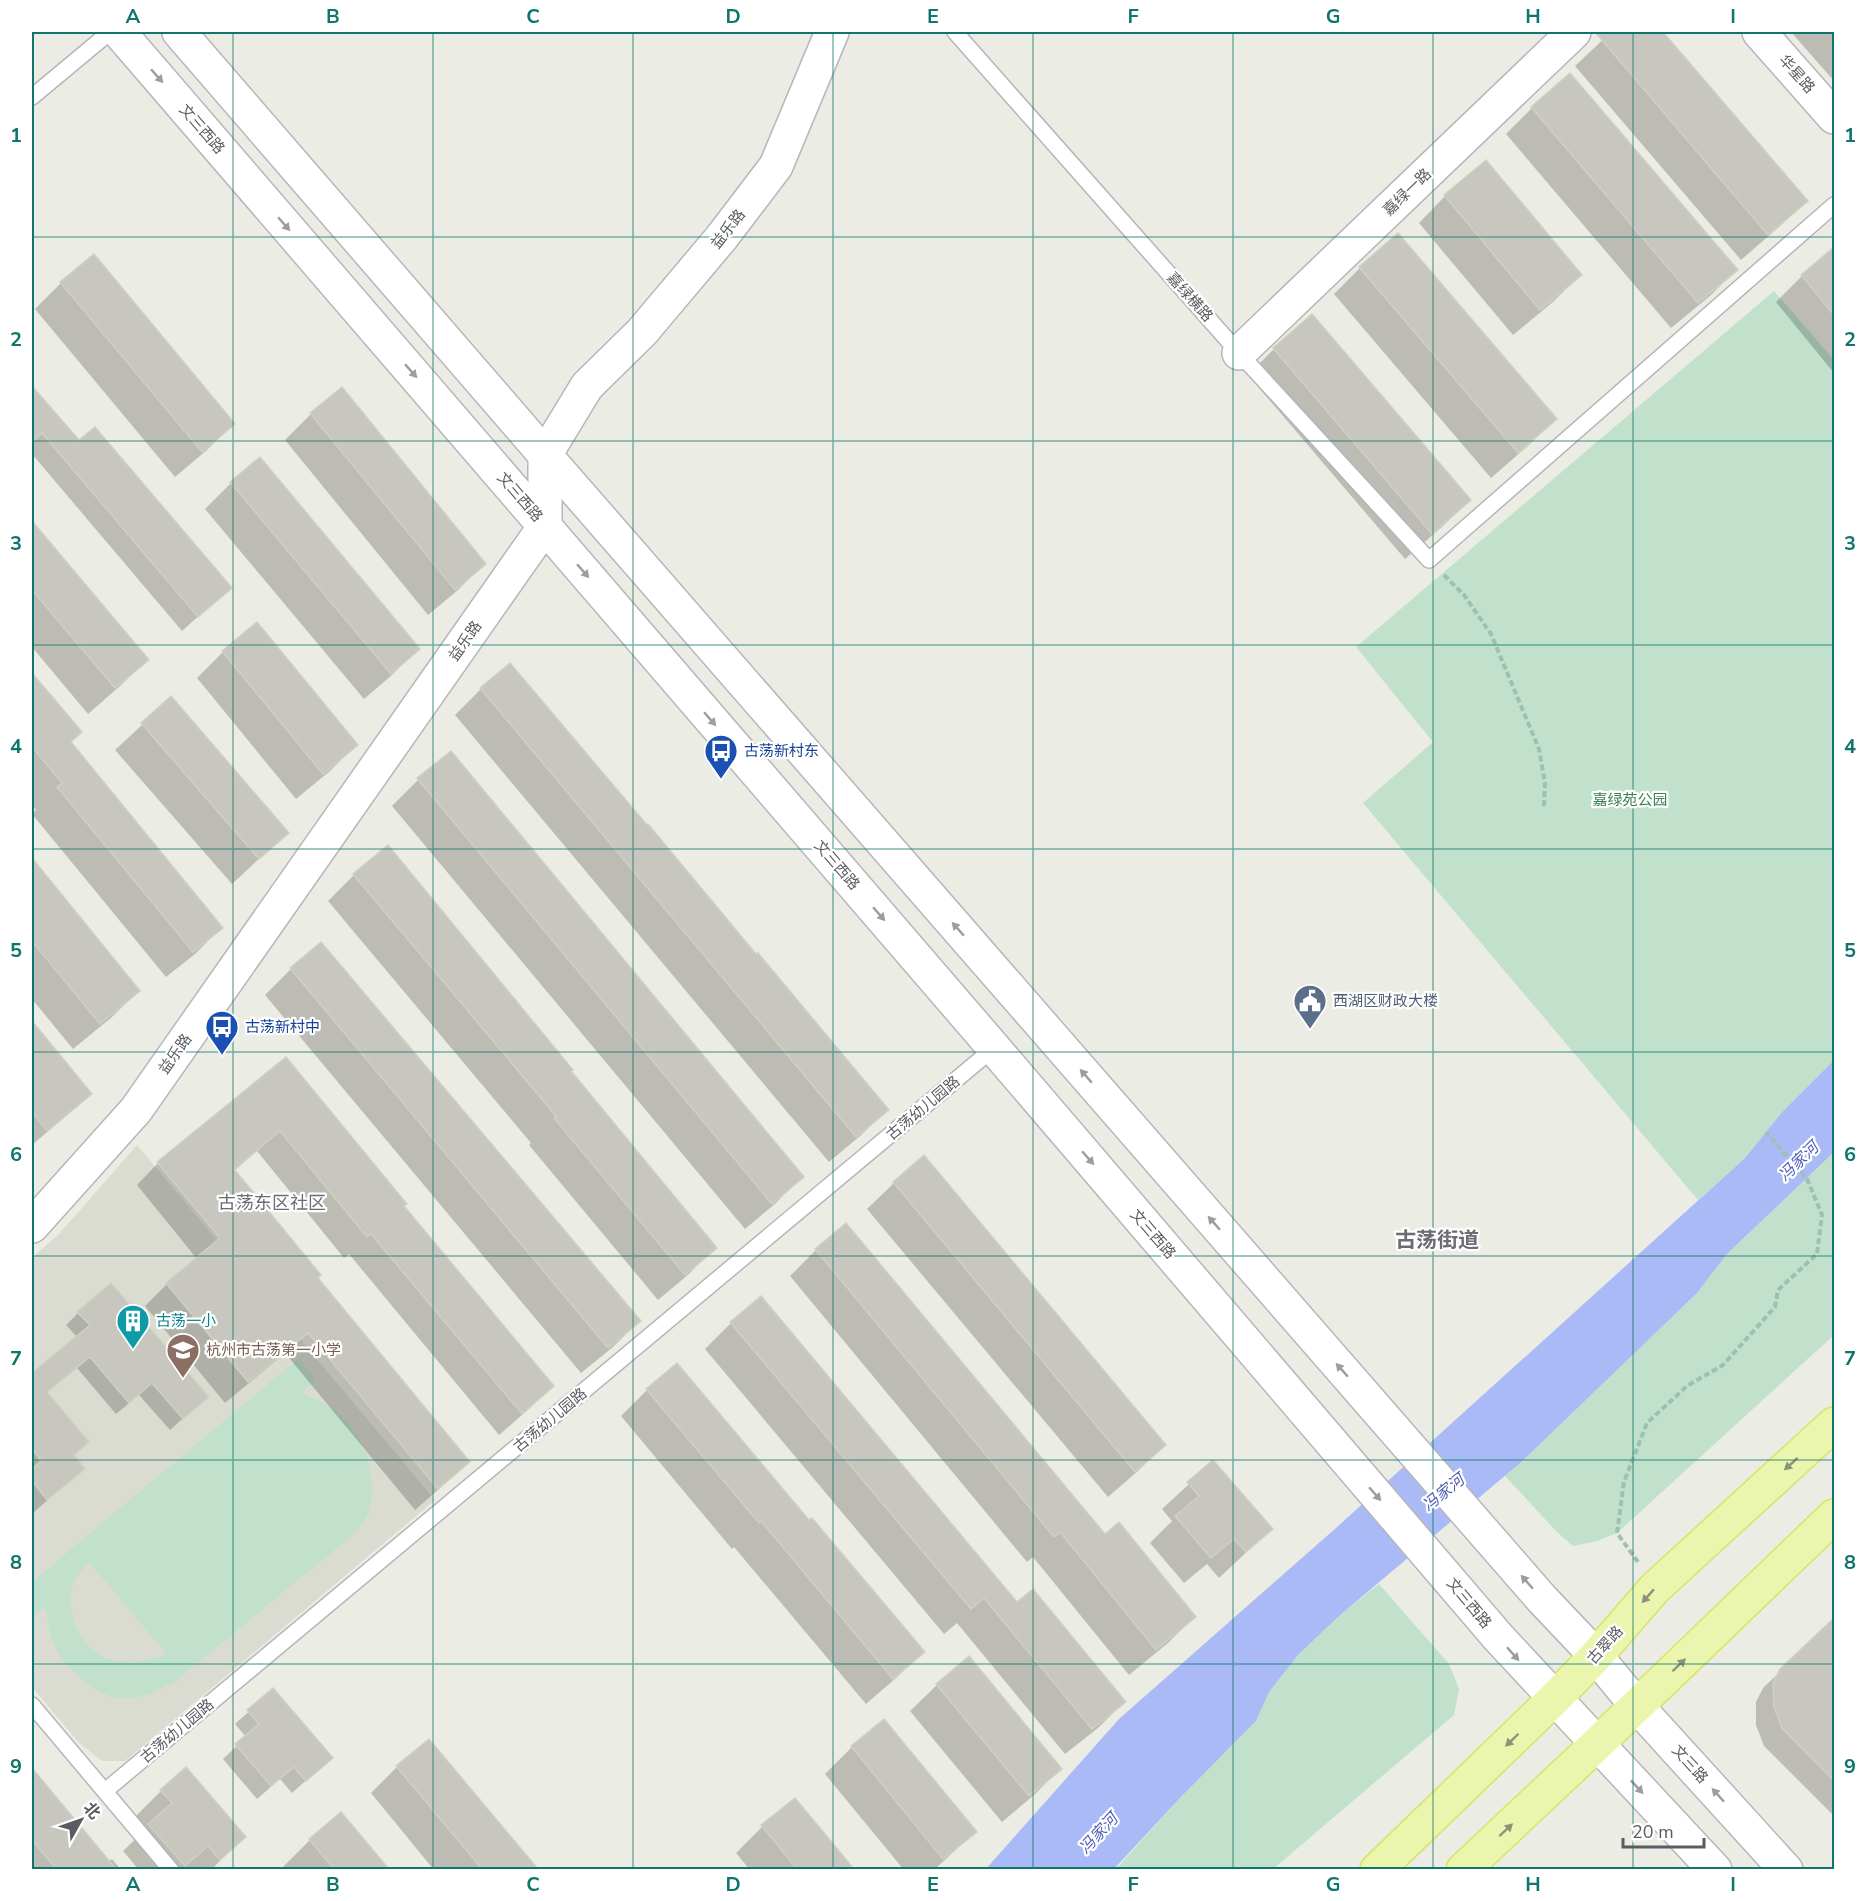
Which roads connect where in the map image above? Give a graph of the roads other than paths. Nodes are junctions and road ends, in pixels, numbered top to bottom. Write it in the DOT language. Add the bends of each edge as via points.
graph roads {
  1 [pos="110,32"];
  2 [pos="119,32"];
  3 [pos="179,32"];
  4 [pos="832,32"];
  5 [pos="955,32"];
  6 [pos="1574,32"];
  7 [pos="1759,32"];
  8 [pos="32,97"];
  9 [pos="1834,117"];
  10 [pos="1834,205"];
  11 [pos="1239,352"];
  12 [pos="545,455"];
  13 [pos="545,526"];
  14 [pos="994,1048"];
  15 [pos="32,1226"];
  16 [pos="1834,1424"];
  17 [pos="1834,1516"];
  18 [pos="1596,1656"];
  19 [pos="1554,1700"];
  20 [pos="32,1705"];
  21 [pos="1636,1706"];
  22 [pos="1597,1744"];
  23 [pos="105,1791"];
  24 [pos="171,1869"];
  25 [pos="1377,1869"];
  26 [pos="1463,1869"];
  27 [pos="1715,1869"];
  28 [pos="1786,1869"];
  1 -- 8 [label="lane"];
  2 -- 13 [label="main road, 文三西路, one-way"];
  3 -- 12 [label="main road"];
  4 -- 12 [label="main road, 益乐路" via="776,166 642,332 587,386"];
  5 -- 11 [label="lane, 嘉绿横路"];
  6 -- 11 [label="main road, 嘉绿一路"];
  7 -- 9 [label="main road, 华星路"];
  10 -- 11 [label="lane, 嘉绿横路" via="1428,560"];
  12 -- 13 [label="main road"];
  18 -- 12 [label="main road, one-way" via="1542,1599"];
  13 -- 14 [label="main road, 文三西路, one-way"];
  13 -- 15 [label="main road, 益乐路" via="136,1110"];
  14 -- 19 [label="main road, 文三西路, one-way"];
  14 -- 23 [label="lane, 古荡幼儿园路"];
  16 -- 18 [label="main road, 古翠路, one-way" via="1655,1588"];
  21 -- 17 [label="main road, one-way"];
  18 -- 19 [label="main road, 古翠路"];
  18 -- 21 [label="main road, 文三路"];
  19 -- 22 [label="main road"];
  19 -- 25 [label="main road, 古翠路, one-way"];
  20 -- 23 [label="lane"];
  21 -- 22 [label="main road"];
  28 -- 21 [label="main road, 文三路, one-way"];
  26 -- 22 [label="main road, one-way"];
  22 -- 27 [label="main road, one-way"];
  23 -- 24 [label="lane"];
}
